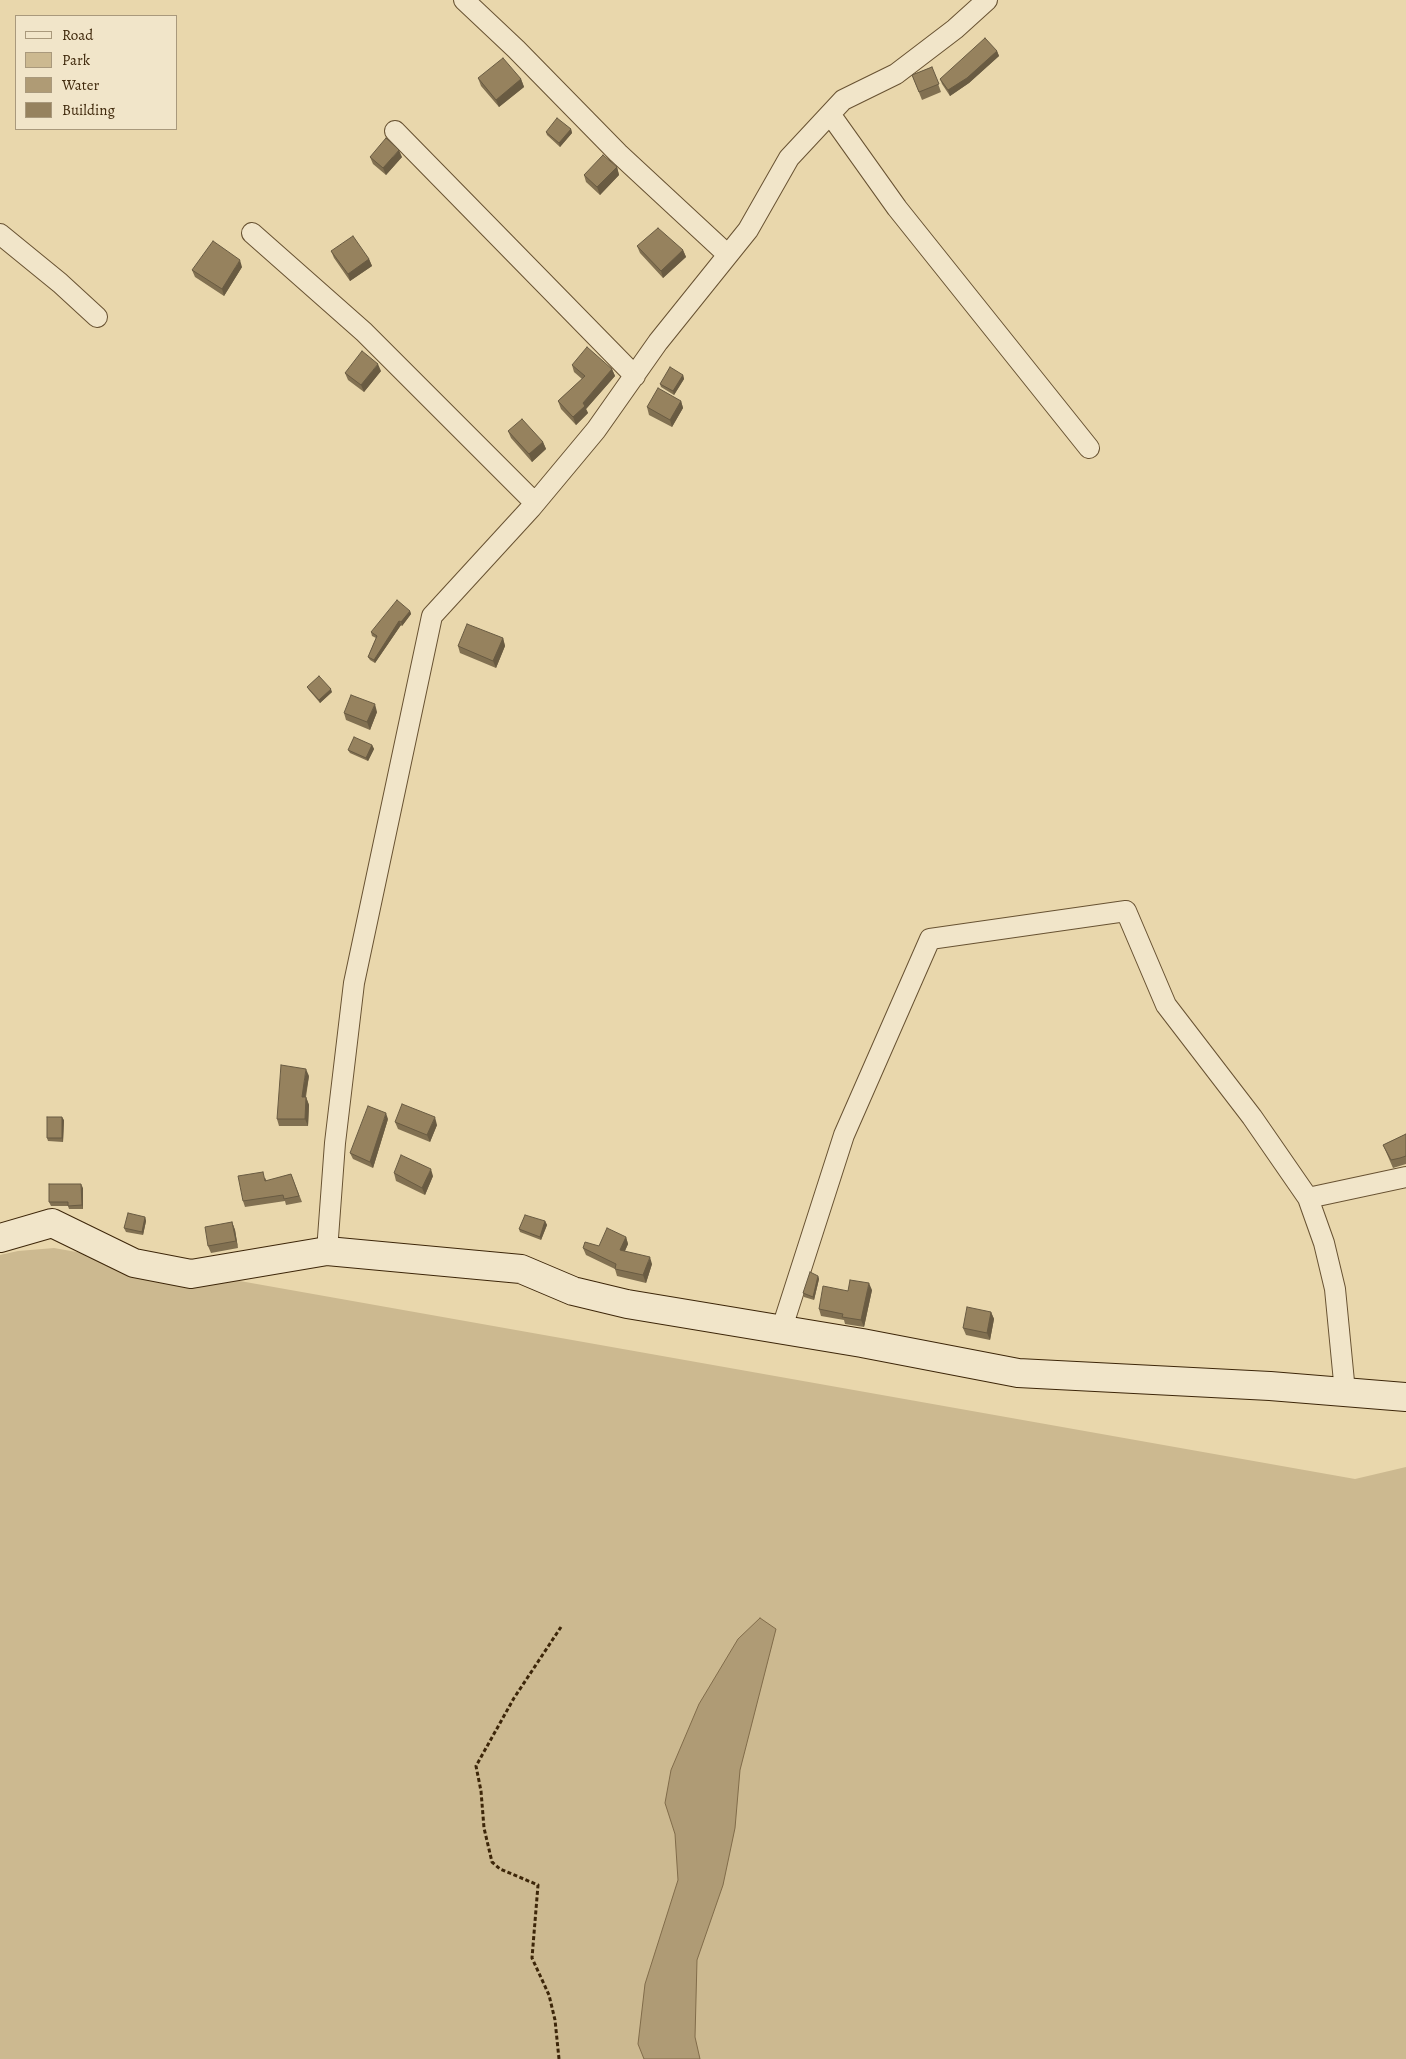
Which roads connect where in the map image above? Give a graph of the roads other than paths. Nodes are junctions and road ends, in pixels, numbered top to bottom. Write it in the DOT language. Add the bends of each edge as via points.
graph roads {
  1 [pos="464,0"];
  2 [pos="987,0"];
  3 [pos="830,114"];
  4 [pos="395,131"];
  5 [pos="252,233"];
  6 [pos="0,234"];
  7 [pos="728,255"];
  8 [pos="96,317"];
  9 [pos="634,376"];
  10 [pos="1089,448"];
  11 [pos="535,503"];
  12 [pos="1406,1177"];
  13 [pos="1308,1198"];
  14 [pos="0,1238"];
  15 [pos="327,1251"];
  16 [pos="781,1331"];
  17 [pos="1346,1392"];
  18 [pos="1406,1397"];
  1 -- 7 [label="street" via="618,153"];
  2 -- 3 [label="street" via="896,74 843,100"];
  3 -- 7 [label="street" via="789,158 748,230"];
  3 -- 10 [label="street" via="897,208"];
  4 -- 9 [label="street"];
  5 -- 11 [label="street" via="364,332"];
  6 -- 8 [label="street"];
  7 -- 9 [label="street"];
  9 -- 11 [label="street" via="596,430"];
  11 -- 15 [label="street" via="432,616 354,983 335,1143"];
  12 -- 13 [label="street"];
  13 -- 16 [label="street" via="1252,1117 1166,1004 1126,911 930,939 844,1136"];
  13 -- 17 [label="street" via="1324,1243 1335,1289"];
  14 -- 15 [label="main road" via="52,1223 134,1263 191,1274"];
  15 -- 16 [label="main road" via="521,1269 572,1291 618,1302"];
  16 -- 17 [label="main road" via="1018,1373"];
  17 -- 18 [label="main road"];
}
